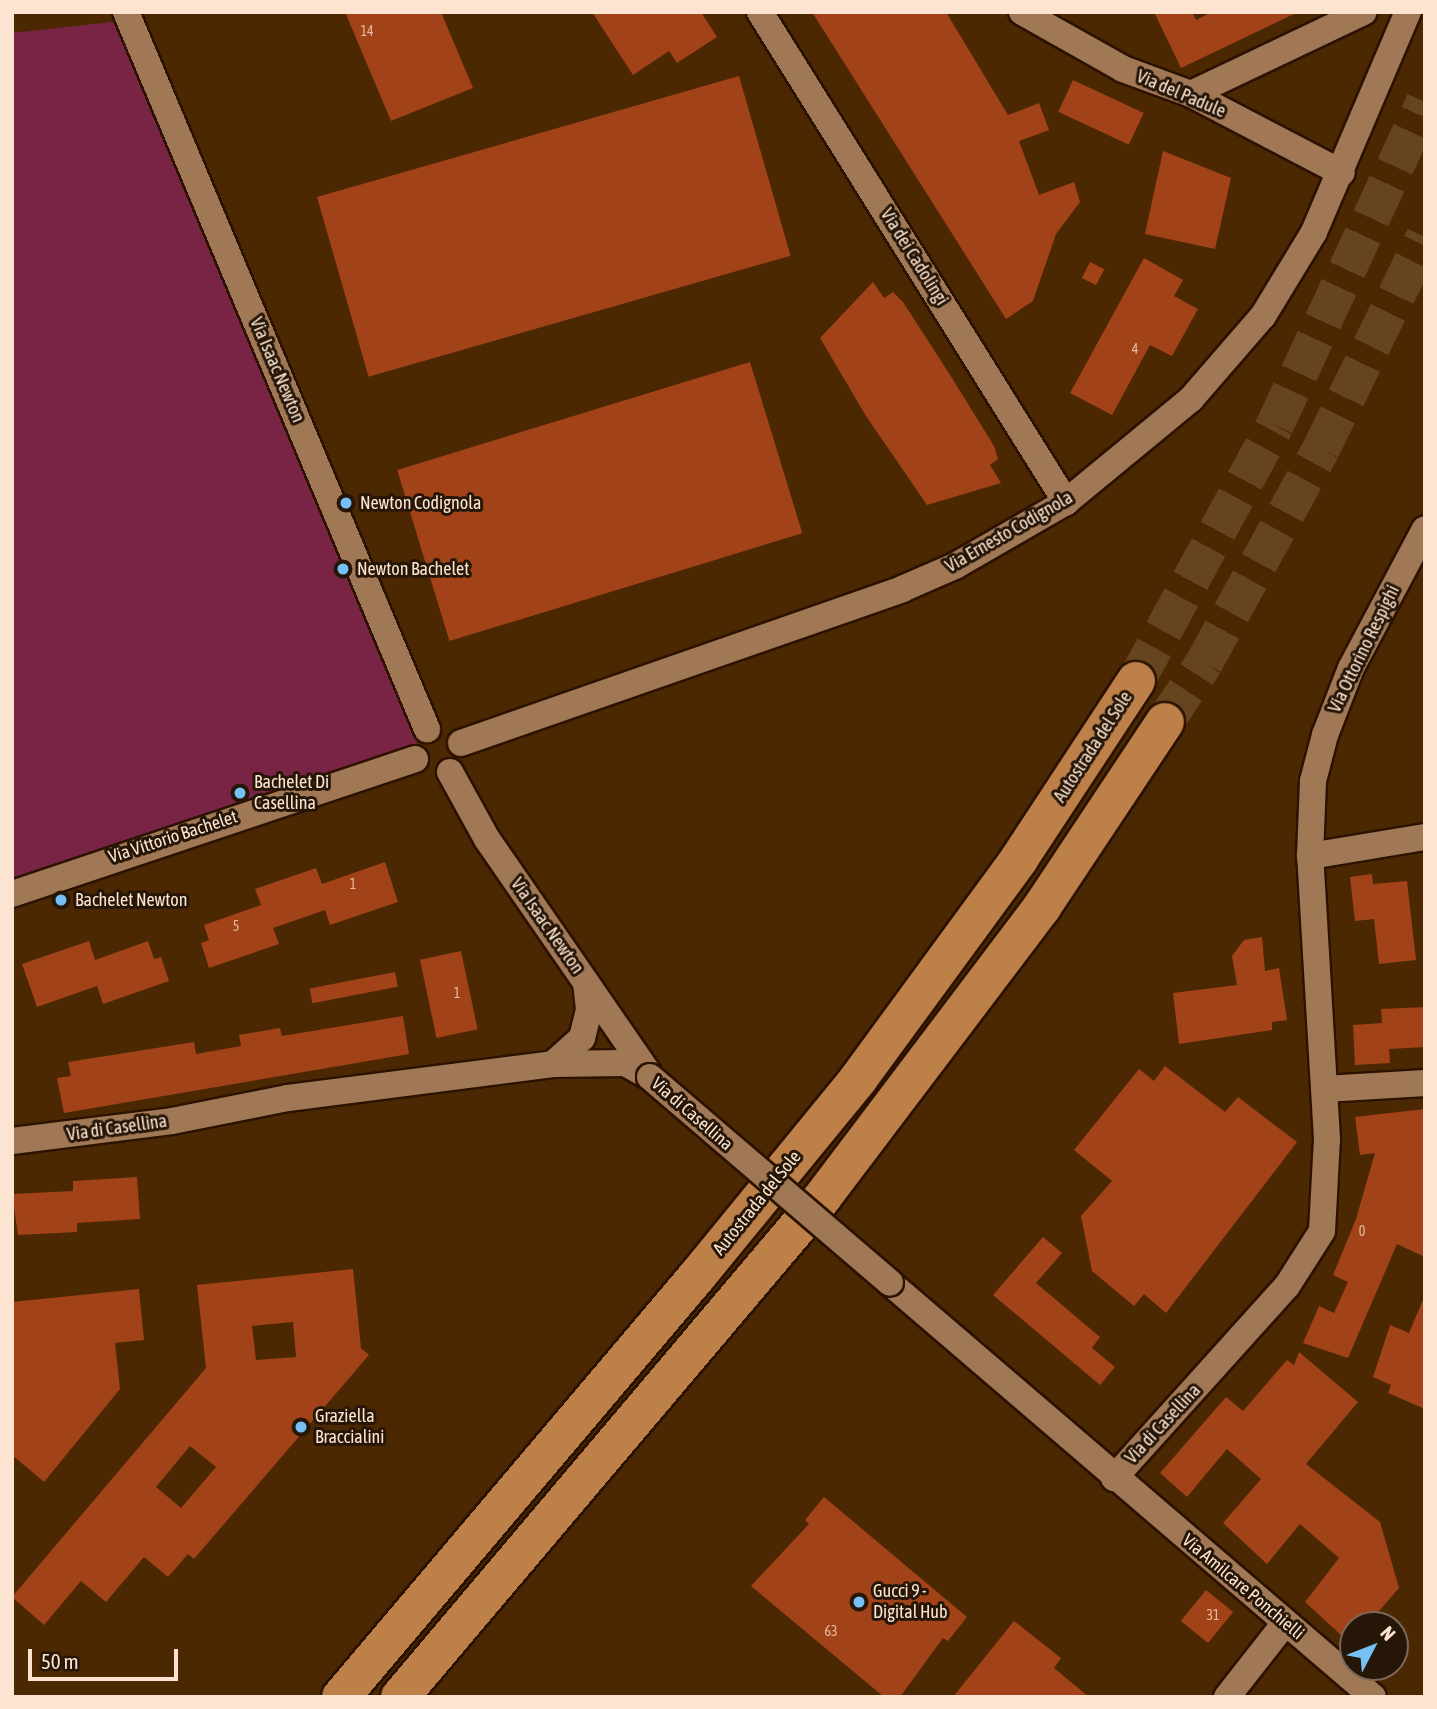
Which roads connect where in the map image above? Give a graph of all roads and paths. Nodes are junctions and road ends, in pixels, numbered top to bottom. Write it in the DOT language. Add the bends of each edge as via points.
graph roads {
  1 [pos="126,12"];
  2 [pos="760,12"];
  3 [pos="1022,12"];
  4 [pos="1364,12"];
  5 [pos="1408,12"];
  6 [pos="1191,94"];
  7 [pos="1342,173"];
  8 [pos="1066,502"];
  9 [pos="1425,530"];
  10 [pos="1136,681"];
  11 [pos="1165,722"];
  12 [pos="427,729"];
  13 [pos="461,743"];
  14 [pos="415,759"];
  15 [pos="450,772"];
  16 [pos="1425,837"];
  17 [pos="1310,856"];
  18 [pos="12,894"];
  19 [pos="585,982"];
  20 [pos="553,1064"];
  21 [pos="650,1077"];
  22 [pos="1425,1083"];
  23 [pos="1325,1089"];
  24 [pos="12,1141"];
  25 [pos="1114,1478"];
  26 [pos="1284,1623"];
  27 [pos="341,1697"];
  28 [pos="400,1697"];
  29 [pos="1227,1697"];
  30 [pos="1373,1697"];
  1 -- 12 [label="street, Via Isaac Newton"];
  2 -- 8 [label="street, Via dei Cadolingi"];
  3 -- 6 [label="street, Via del Padule" via="1123,69"];
  4 -- 6 [label="street"];
  5 -- 7 [label="street, Via Ernesto Codignola"];
  6 -- 7 [label="street, Via del Padule"];
  7 -- 8 [label="street, Via Ernesto Codignola" via="1285,284 1233,354 1191,399"];
  8 -- 13 [label="street, Via Ernesto Codignola" via="955,566 902,589"];
  9 -- 17 [label="street, Via Ottorino Respighi" via="1334,709 1313,781"];
  10 -- 27 [label="highway, Autostrada del Sole" via="1026,849 859,1078 690,1286"];
  11 -- 28 [label="highway" via="1042,907 822,1198"];
  12 -- 13 [label="street" via="447,728"];
  12 -- 14 [label="street" via="415,742"];
  13 -- 15 [label="street" via="461,760"];
  14 -- 15 [label="street" via="429,774"];
  14 -- 18 [label="street, Via Vittorio Bachelet"];
  15 -- 19 [label="street, Via Isaac Newton" via="488,839"];
  16 -- 17 [label="street"];
  17 -- 23 [label="street, Via di Casellina"];
  19 -- 20 [label="street" via="589,1010 582,1038"];
  19 -- 21 [label="street, Via Isaac Newton"];
  20 -- 21 [label="street, Via di Casellina" via="625,1063"];
  20 -- 24 [label="street, Via di Casellina" via="302,1096 172,1121"];
  21 -- 25 [label="street, Via di Casellina, bridge"];
  22 -- 23 [label="street"];
  23 -- 25 [label="street, Via di Casellina" via="1328,1186 1317,1241 1287,1286"];
  25 -- 26 [label="street, Via Amilcare Ponchielli"];
  26 -- 29 [label="street"];
  26 -- 30 [label="street, Via Amilcare Ponchielli"];
}
